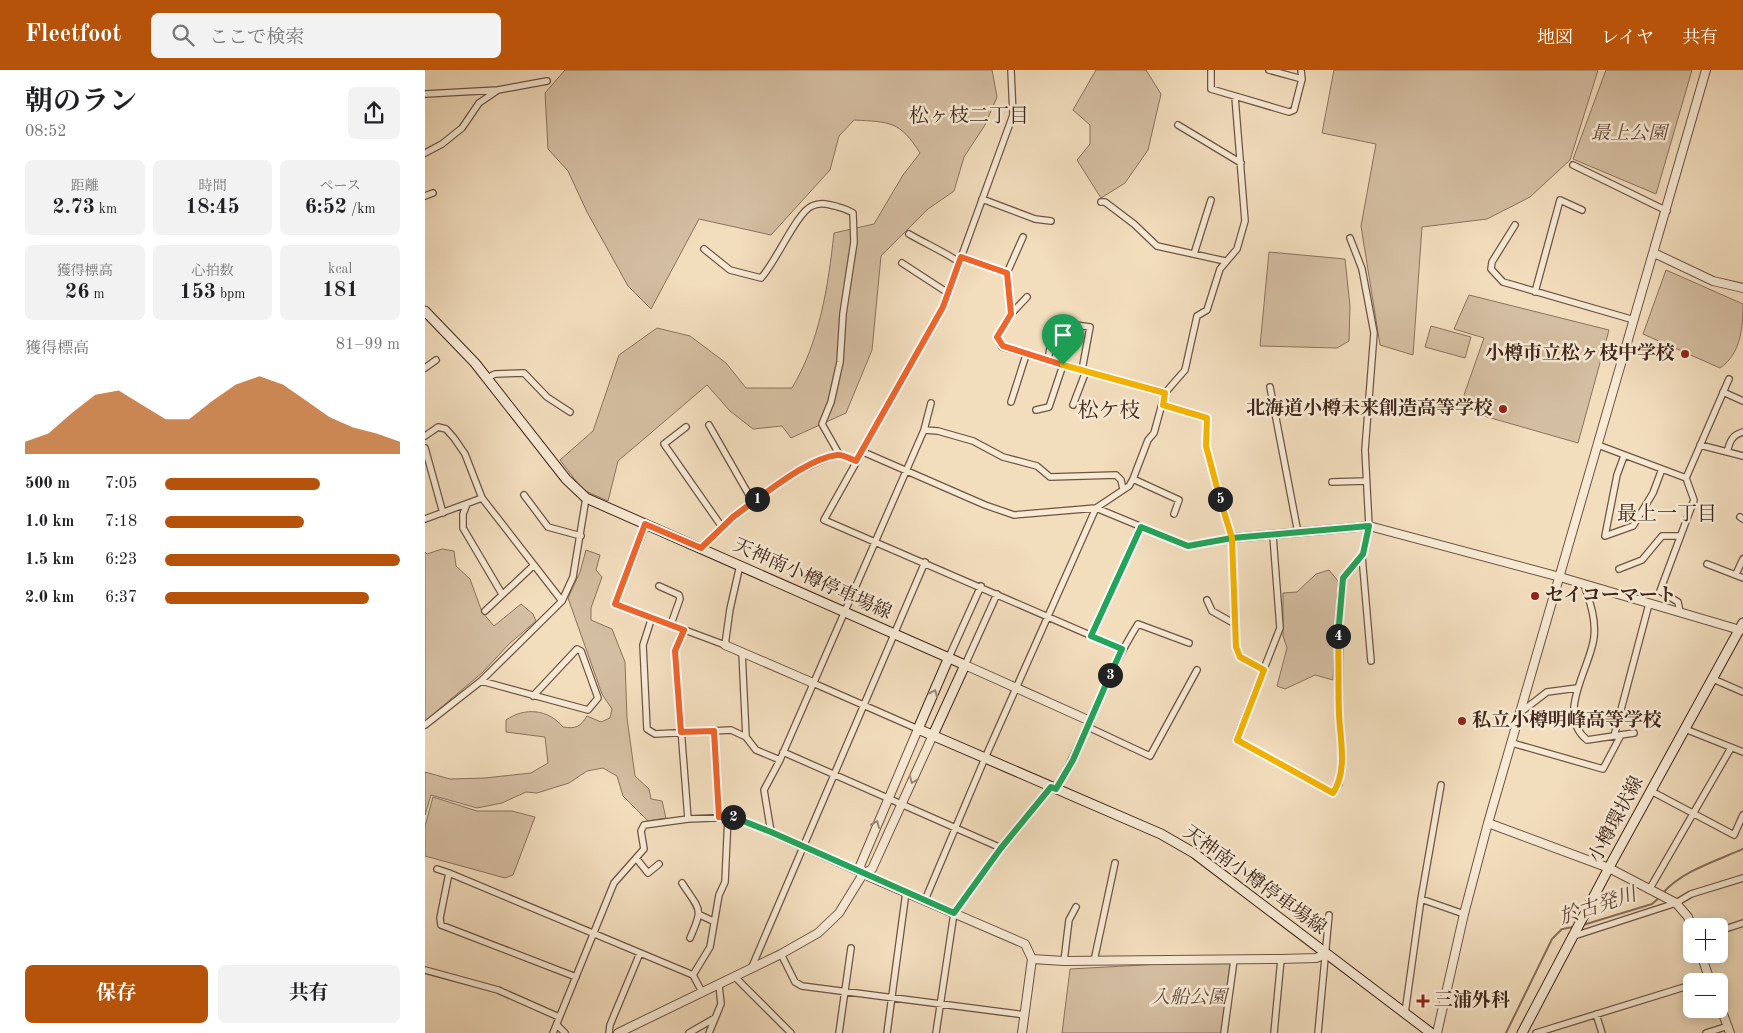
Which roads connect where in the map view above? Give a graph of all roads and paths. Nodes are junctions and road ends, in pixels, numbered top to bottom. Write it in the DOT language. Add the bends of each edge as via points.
graph roads {
  1 [pos="1011,70"];
  2 [pos="1211,70"];
  3 [pos="1269,70"];
  4 [pos="1301,70"];
  5 [pos="1706,70"];
  6 [pos="1302,79"];
  7 [pos="547,81"];
  8 [pos="498,90"];
  9 [pos="425,94"];
  10 [pos="1235,97"];
  11 [pos="1178,125"];
  12 [pos="425,153"];
  13 [pos="1241,163"];
  14 [pos="1573,165"];
  15 [pos="433,193"];
  16 [pos="425,196"];
  17 [pos="982,199"];
  18 [pos="1211,200"];
  19 [pos="1101,202"];
  20 [pos="1582,210"];
  21 [pos="1667,211"];
  22 [pos="1051,221"];
  23 [pos="1515,225"];
  24 [pos="909,234"];
  25 [pos="1023,237"];
  26 [pos="1350,238"];
  27 [pos="704,249"];
  28 [pos="1654,253"];
  29 [pos="1195,254"];
  30 [pos="960,260"];
  31 [pos="1225,261"];
  32 [pos="902,263"];
  33 [pos="1007,273"];
  34 [pos="1743,288"];
  35 [pos="1535,292"];
  36 [pos="948,293"];
  37 [pos="1027,297"];
  38 [pos="425,311"];
  39 [pos="1011,314"];
  40 [pos="1634,320"];
  41 [pos="1026,355"];
  42 [pos="436,360"];
  43 [pos="1048,361"];
  44 [pos="1063,365"];
  45 [pos="425,368"];
  46 [pos="1084,370"];
  47 [pos="487,378"];
  48 [pos="1729,379"];
  49 [pos="1270,387"];
  50 [pos="1723,392"];
  51 [pos="1165,393"];
  52 [pos="1743,401"];
  53 [pos="1011,402"];
  54 [pos="931,403"];
  55 [pos="1073,405"];
  56 [pos="1163,405"];
  57 [pos="1036,410"];
  58 [pos="570,412"];
  59 [pos="709,425"];
  60 [pos="686,427"];
  61 [pos="924,430"];
  62 [pos="1743,432"];
  63 [pos="425,436"];
  64 [pos="1598,444"];
  65 [pos="1700,445"];
  66 [pos="425,448"];
  67 [pos="861,451"];
  68 [pos="1727,452"];
  69 [pos="839,454"];
  70 [pos="1625,456"];
  71 [pos="1743,456"];
  72 [pos="856,461"];
  73 [pos="1662,469"];
  74 [pos="905,470"];
  75 [pos="1133,478"];
  76 [pos="1686,478"];
  77 [pos="1366,481"];
  78 [pos="1331,482"];
  79 [pos="1123,490"];
  80 [pos="524,495"];
  81 [pos="482,498"];
  82 [pos="586,498"];
  83 [pos="753,502"];
  84 [pos="467,504"];
  85 [pos="1096,508"];
  86 [pos="443,513"];
  87 [pos="1174,514"];
  88 [pos="425,519"];
  89 [pos="645,524"];
  90 [pos="1369,526"];
  91 [pos="722,527"];
  92 [pos="1141,527"];
  93 [pos="1298,533"];
  94 [pos="581,536"];
  95 [pos="1273,536"];
  96 [pos="1680,536"];
  97 [pos="1232,538"];
  98 [pos="875,540"];
  99 [pos="701,548"];
  100 [pos="1362,556"];
  101 [pos="1743,559"];
  102 [pos="925,562"];
  103 [pos="1707,564"];
  104 [pos="534,565"];
  105 [pos="740,566"];
  106 [pos="1619,569"];
  107 [pos="1736,574"];
  108 [pos="1560,577"];
  109 [pos="1743,578"];
  110 [pos="1584,584"];
  111 [pos="659,586"];
  112 [pos="981,586"];
  113 [pos="502,594"];
  114 [pos="997,594"];
  115 [pos="1207,600"];
  116 [pos="561,601"];
  117 [pos="1649,604"];
  118 [pos="485,611"];
  119 [pos="844,612"];
  120 [pos="1680,612"];
  121 [pos="652,617"];
  122 [pos="1049,617"];
  123 [pos="671,624"];
  124 [pos="1235,624"];
  125 [pos="1741,627"];
  126 [pos="684,630"];
  127 [pos="894,634"];
  128 [pos="1091,636"];
  129 [pos="1189,643"];
  130 [pos="725,645"];
  131 [pos="1122,649"];
  132 [pos="742,652"];
  133 [pos="949,657"];
  134 [pos="1371,661"];
  135 [pos="965,665"];
  136 [pos="1197,670"];
  137 [pos="1264,670"];
  138 [pos="1713,678"];
  139 [pos="481,681"];
  140 [pos="813,683"];
  141 [pos="1018,688"];
  142 [pos="1577,688"];
  143 [pos="1743,692"];
  144 [pos="533,696"];
  145 [pos="863,706"];
  146 [pos="1521,712"];
  147 [pos="1089,724"];
  148 [pos="425,725"];
  149 [pos="918,729"];
  150 [pos="1685,729"];
  151 [pos="714,731"];
  152 [pos="681,732"];
  153 [pos="1634,733"];
  154 [pos="933,735"];
  155 [pos="1621,735"];
  156 [pos="1614,736"];
  157 [pos="746,738"];
  158 [pos="1512,743"];
  159 [pos="1731,748"];
  160 [pos="783,752"];
  161 [pos="1743,752"];
  162 [pos="985,758"];
  163 [pos="780,760"];
  164 [pos="833,774"];
  165 [pos="1441,786"];
  166 [pos="1054,788"];
  167 [pos="1651,791"];
  168 [pos="887,798"];
  169 [pos="903,805"];
  170 [pos="1693,813"];
  171 [pos="1743,815"];
  172 [pos="728,816"];
  173 [pos="719,817"];
  174 [pos="688,820"];
  175 [pos="1488,823"];
  176 [pos="956,828"];
  177 [pos="771,832"];
  178 [pos="803,846"];
  179 [pos="1001,848"];
  180 [pos="636,858"];
  181 [pos="1115,863"];
  182 [pos="659,864"];
  183 [pos="1609,868"];
  184 [pos="437,869"];
  185 [pos="449,873"];
  186 [pos="863,874"];
  187 [pos="1743,878"];
  188 [pos="683,883"];
  189 [pos="1649,890"];
  190 [pos="906,892"];
  191 [pos="1421,899"];
  192 [pos="925,900"];
  193 [pos="1673,901"];
  194 [pos="1076,907"];
  195 [pos="954,913"];
  196 [pos="1464,914"];
  197 [pos="700,915"];
  198 [pos="1329,915"];
  199 [pos="1688,918"];
  200 [pos="713,921"];
  201 [pos="1743,924"];
  202 [pos="1728,928"];
  203 [pos="595,933"];
  204 [pos="1575,933"];
  205 [pos="690,938"];
  206 [pos="851,948"];
  207 [pos="640,952"];
  208 [pos="781,954"];
  209 [pos="1326,954"];
  210 [pos="1033,959"];
  211 [pos="1281,959"];
  212 [pos="1233,960"];
  213 [pos="1064,961"];
  214 [pos="1094,961"];
  215 [pos="751,969"];
  216 [pos="425,970"];
  217 [pos="693,975"];
  218 [pos="576,977"];
  219 [pos="735,977"];
  220 [pos="719,985"];
  221 [pos="1683,987"];
  222 [pos="845,990"];
  223 [pos="702,992"];
  224 [pos="893,997"];
  225 [pos="940,1003"];
  226 [pos="1405,1014"];
  227 [pos="1596,1014"];
  228 [pos="1025,1015"];
  229 [pos="559,1017"];
  230 [pos="715,1018"];
  231 [pos="557,1025"];
  232 [pos="1729,1029"];
  233 [pos="553,1033"];
  234 [pos="565,1033"];
  235 [pos="609,1033"];
  236 [pos="618,1033"];
  237 [pos="689,1033"];
  238 [pos="709,1033"];
  239 [pos="791,1033"];
  240 [pos="839,1033"];
  241 [pos="887,1033"];
  242 [pos="936,1033"];
  243 [pos="1022,1033"];
  244 [pos="1224,1033"];
  245 [pos="1274,1033"];
  246 [pos="1318,1033"];
  247 [pos="1431,1033"];
  248 [pos="1437,1033"];
  249 [pos="1522,1033"];
  250 [pos="1536,1033"];
  251 [pos="1602,1033"];
  252 [pos="1706,1033"];
  1 -- 17 [label="street" via="1013,115"];
  2 -- 10 [label="street" via="1211,89"];
  3 -- 6 [label="street"];
  4 -- 6 [label="street"];
  5 -- 21 [label="street"];
  6 -- 10 [label="street" via="1294,110 1289,112"];
  7 -- 8 [label="street"];
  8 -- 9 [label="street"];
  8 -- 12 [label="street" via="479,103 462,128"];
  10 -- 13 [label="street"];
  11 -- 13 [label="street"];
  13 -- 31 [label="street" via="1245,221 1237,250"];
  14 -- 21 [label="street"];
  15 -- 16 [label="street"];
  17 -- 22 [label="street"];
  17 -- 30 [label="street"];
  18 -- 29 [label="street"];
  19 -- 29 [label="street" via="1134,224 1157,246"];
  20 -- 35 [label="street" via="1561,200"];
  21 -- 28 [label="street"];
  23 -- 35 [label="street" via="1491,269 1503,282"];
  24 -- 30 [label="street"];
  25 -- 33 [label="street"];
  26 -- 77 [label="street" via="1362,269 1374,333 1365,450"];
  27 -- 69 [label="street" via="730,270 761,278 772,266 795,223 810,207 823,204 853,213 854,242 843,314 840,362 831,402 822,424"];
  28 -- 34 [label="street" via="1713,281"];
  28 -- 40 [label="street"];
  29 -- 31 [label="street"];
  30 -- 33 [label="street"];
  30 -- 36 [label="street"];
  31 -- 51 [label="street" via="1213,286 1207,310 1197,316 1185,370"];
  32 -- 36 [label="street"];
  33 -- 39 [label="street"];
  35 -- 40 [label="street"];
  36 -- 67 [label="street"];
  37 -- 39 [label="street"];
  38 -- 47 [label="main road, 天神南小樽停車場線"];
  39 -- 41 [label="street" via="997,337 1003,346"];
  40 -- 64 [label="street"];
  41 -- 43 [label="street"];
  41 -- 53 [label="street"];
  42 -- 45 [label="street"];
  43 -- 44 [label="street"];
  43 -- 46 [label="street" via="1054,322 1090,327"];
  44 -- 46 [label="street"];
  44 -- 57 [label="street" via="1049,407"];
  46 -- 51 [label="street"];
  46 -- 55 [label="street"];
  47 -- 58 [label="street" via="495,374 524,373 547,398"];
  47 -- 82 [label="main road, 天神南小樽停車場線" via="566,479"];
  48 -- 50 [label="street"];
  49 -- 93 [label="street"];
  50 -- 52 [label="street"];
  50 -- 65 [label="street"];
  51 -- 56 [label="street"];
  54 -- 61 [label="street"];
  56 -- 75 [label="street"];
  56 -- 97 [label="street" via="1207,418 1206,446"];
  59 -- 83 [label="street"];
  60 -- 91 [label="street" via="664,444"];
  61 -- 74 [label="street"];
  61 -- 79 [label="street" via="973,441 1003,457 1037,466 1049,477 1116,475"];
  62 -- 68 [label="street" via="1734,434"];
  63 -- 81 [label="street" via="438,427 450,434 465,454"];
  64 -- 70 [label="street"];
  64 -- 108 [label="street"];
  65 -- 68 [label="street"];
  65 -- 76 [label="street"];
  66 -- 86 [label="street"];
  67 -- 72 [label="street"];
  67 -- 74 [label="street"];
  68 -- 71 [label="street"];
  69 -- 72 [label="street"];
  69 -- 83 [label="street" via="804,468"];
  70 -- 73 [label="street"];
  70 -- 73 [label="street" via="1617,475 1605,536 1633,526 1653,493"];
  72 -- 98 [label="street" via="825,520"];
  73 -- 76 [label="street"];
  74 -- 85 [label="street" via="1014,515"];
  74 -- 98 [label="street"];
  75 -- 79 [label="street"];
  75 -- 87 [label="street" via="1179,500"];
  76 -- 96 [label="street" via="1694,500"];
  77 -- 78 [label="street"];
  77 -- 90 [label="street"];
  79 -- 85 [label="street"];
  80 -- 94 [label="street" via="548,527"];
  81 -- 84 [label="street"];
  81 -- 104 [label="street"];
  82 -- 89 [label="main road, 天神南小樽停車場線"];
  82 -- 94 [label="street"];
  83 -- 91 [label="street"];
  84 -- 86 [label="street"];
  84 -- 113 [label="street" via="463,528"];
  85 -- 92 [label="street"];
  85 -- 122 [label="street"];
  86 -- 88 [label="street"];
  89 -- 99 [label="main road, 天神南小樽停車場線"];
  89 -- 121 [label="street" via="615,604"];
  90 -- 93 [label="street"];
  90 -- 100 [label="street"];
  90 -- 108 [label="street"];
  91 -- 99 [label="street"];
  92 -- 97 [label="street" via="1188,546"];
  92 -- 128 [label="street"];
  93 -- 95 [label="street"];
  94 -- 116 [label="street" via="573,577"];
  95 -- 97 [label="street"];
  95 -- 137 [label="street" via="1281,628"];
  96 -- 106 [label="street" via="1662,536 1642,560"];
  96 -- 120 [label="street" via="1660,591 1678,602"];
  97 -- 124 [label="street"];
  98 -- 102 [label="street"];
  98 -- 119 [label="street"];
  99 -- 105 [label="main road, 天神南小樽停車場線"];
  100 -- 134 [label="street"];
  100 -- 137 [label="street" via="1343,578 1340,599 1342,759 1339,784 1333,793 1237,740"];
  101 -- 107 [label="street"];
  102 -- 112 [label="street"];
  102 -- 127 [label="street"];
  103 -- 107 [label="street"];
  104 -- 113 [label="street"];
  104 -- 116 [label="street"];
  105 -- 119 [label="main road, 天神南小樽停車場線"];
  105 -- 130 [label="street"];
  107 -- 109 [label="street"];
  108 -- 110 [label="street"];
  108 -- 146 [label="street"];
  110 -- 117 [label="street"];
  110 -- 142 [label="street" via="1595,617 1594,640"];
  111 -- 123 [label="street" via="681,599"];
  112 -- 114 [label="street"];
  112 -- 133 [label="street"];
  113 -- 118 [label="street"];
  114 -- 122 [label="street"];
  114 -- 135 [label="street"];
  115 -- 124 [label="street" via="1212,611"];
  116 -- 139 [label="street"];
  117 -- 120 [label="street"];
  117 -- 156 [label="street"];
  119 -- 127 [label="main road, 天神南小樽停車場線"];
  119 -- 140 [label="street"];
  120 -- 125 [label="street"];
  121 -- 123 [label="street"];
  121 -- 152 [label="street" via="643,645 647,729 655,734"];
  122 -- 128 [label="street"];
  122 -- 141 [label="street"];
  123 -- 126 [label="street"];
  124 -- 137 [label="street" via="1240,657"];
  125 -- 138 [label="main road, 小樽環状線"];
  126 -- 130 [label="street"];
  126 -- 152 [label="street" via="675,651"];
  127 -- 133 [label="main road, 天神南小樽停車場線"];
  127 -- 145 [label="street"];
  128 -- 131 [label="street"];
  129 -- 131 [label="street" via="1137,624"];
  130 -- 132 [label="street"];
  131 -- 147 [label="street"];
  132 -- 140 [label="street"];
  132 -- 157 [label="street"];
  133 -- 135 [label="main road, 天神南小樽停車場線"];
  149 -- 133 [label="main road, one-way"];
  135 -- 141 [label="street"];
  135 -- 154 [label="main road"];
  136 -- 147 [label="street" via="1150,756"];
  138 -- 143 [label="street"];
  138 -- 150 [label="main road, 小樽環状線"];
  139 -- 144 [label="street"];
  139 -- 148 [label="street"];
  140 -- 145 [label="street"];
  140 -- 160 [label="street"];
  141 -- 147 [label="street"];
  141 -- 162 [label="street"];
  142 -- 146 [label="street" via="1547,692"];
  142 -- 156 [label="street" via="1574,708 1582,736 1587,740"];
  144 -- 144 [label="street" via="588,710 598,698 581,650 577,649"];
  145 -- 149 [label="street"];
  145 -- 164 [label="street"];
  146 -- 158 [label="street"];
  147 -- 166 [label="street" via="1073,760"];
  149 -- 154 [label="main road, 天神南小樽停車場線"];
  149 -- 168 [label="street"];
  150 -- 159 [label="street"];
  150 -- 167 [label="main road, 小樽環状線"];
  151 -- 152 [label="street"];
  151 -- 157 [label="street" via="731,730"];
  151 -- 173 [label="street"];
  152 -- 174 [label="street"];
  153 -- 155 [label="street"];
  154 -- 162 [label="main road, 天神南小樽停車場線"];
  154 -- 169 [label="street, one-way"];
  155 -- 156 [label="street"];
  155 -- 158 [label="street" via="1603,769"];
  157 -- 163 [label="street" via="756,750"];
  158 -- 175 [label="street"];
  159 -- 161 [label="street"];
  159 -- 170 [label="street"];
  160 -- 163 [label="street"];
  160 -- 164 [label="street"];
  162 -- 166 [label="main road, 天神南小樽停車場線"];
  162 -- 176 [label="street"];
  163 -- 177 [label="street" via="764,790"];
  164 -- 168 [label="street"];
  164 -- 178 [label="street"];
  165 -- 191 [label="street"];
  166 -- 179 [label="street"];
  166 -- 209 [label="main road, 天神南小樽停車場線" via="1161,834 1193,853"];
  167 -- 170 [label="street"];
  167 -- 183 [label="main road, 小樽環状線"];
  168 -- 169 [label="street"];
  186 -- 168 [label="street, one-way" via="860,866"];
  169 -- 176 [label="street"];
  169 -- 186 [label="street" via="872,869"];
  170 -- 171 [label="street" via="1734,834"];
  170 -- 189 [label="street"];
  172 -- 173 [label="street"];
  172 -- 177 [label="street"];
  172 -- 200 [label="street" via="725,882"];
  173 -- 174 [label="street"];
  174 -- 180 [label="street" via="643,825 644,849"];
  175 -- 183 [label="street"];
  175 -- 196 [label="street"];
  176 -- 179 [label="street"];
  176 -- 192 [label="street"];
  177 -- 178 [label="street"];
  178 -- 186 [label="street"];
  178 -- 215 [label="street"];
  179 -- 195 [label="street"];
  180 -- 182 [label="street" via="648,873"];
  180 -- 203 [label="street" via="613,883"];
  181 -- 214 [label="street"];
  183 -- 189 [label="street"];
  183 -- 204 [label="main road, 小樽環状線"];
  184 -- 185 [label="street"];
  185 -- 203 [label="street"];
  185 -- 218 [label="street" via="441,925"];
  186 -- 190 [label="street"];
  186 -- 208 [label="street" via="846,904 829,923"];
  187 -- 193 [label="street"];
  188 -- 197 [label="street"];
  189 -- 193 [label="street"];
  190 -- 192 [label="street"];
  190 -- 224 [label="street"];
  191 -- 196 [label="street"];
  191 -- 226 [label="street"];
  192 -- 195 [label="street"];
  193 -- 199 [label="street"];
  193 -- 204 [label="street"];
  194 -- 213 [label="street" via="1069,920"];
  195 -- 210 [label="street" via="1025,944"];
  195 -- 225 [label="street"];
  196 -- 248 [label="street"];
  197 -- 200 [label="street"];
  197 -- 205 [label="street"];
  198 -- 209 [label="street"];
  200 -- 217 [label="street" via="710,946"];
  201 -- 202 [label="street"];
  203 -- 207 [label="street"];
  203 -- 218 [label="street"];
  204 -- 249 [label="main road, 小樽環状線"];
  206 -- 222 [label="street"];
  207 -- 217 [label="street"];
  207 -- 235 [label="street"];
  208 -- 215 [label="street"];
  208 -- 222 [label="street" via="795,982 802,986"];
  209 -- 211 [label="street" via="1316,958"];
  209 -- 226 [label="main road, 天神南小樽停車場線"];
  209 -- 246 [label="street"];
  210 -- 213 [label="street"];
  210 -- 228 [label="street"];
  211 -- 212 [label="street"];
  211 -- 245 [label="street"];
  212 -- 214 [label="street"];
  212 -- 244 [label="street"];
  213 -- 214 [label="street"];
  215 -- 219 [label="street"];
  216 -- 229 [label="street" via="498,990"];
  217 -- 223 [label="street"];
  218 -- 229 [label="street"];
  219 -- 220 [label="street"];
  219 -- 239 [label="street"];
  220 -- 223 [label="street"];
  220 -- 230 [label="street" via="721,1004"];
  221 -- 227 [label="street"];
  222 -- 224 [label="street"];
  222 -- 240 [label="street"];
  223 -- 236 [label="street"];
  224 -- 225 [label="street"];
  224 -- 241 [label="street"];
  225 -- 228 [label="street"];
  225 -- 242 [label="street"];
  226 -- 247 [label="main road, 天神南小樽停車場線"];
  227 -- 250 [label="street"];
  227 -- 251 [label="street"];
  228 -- 243 [label="street"];
  229 -- 231 [label="street"];
  230 -- 237 [label="street"];
  230 -- 238 [label="street"];
  231 -- 233 [label="street"];
  231 -- 234 [label="street"];
  232 -- 252 [label="street"];
}
